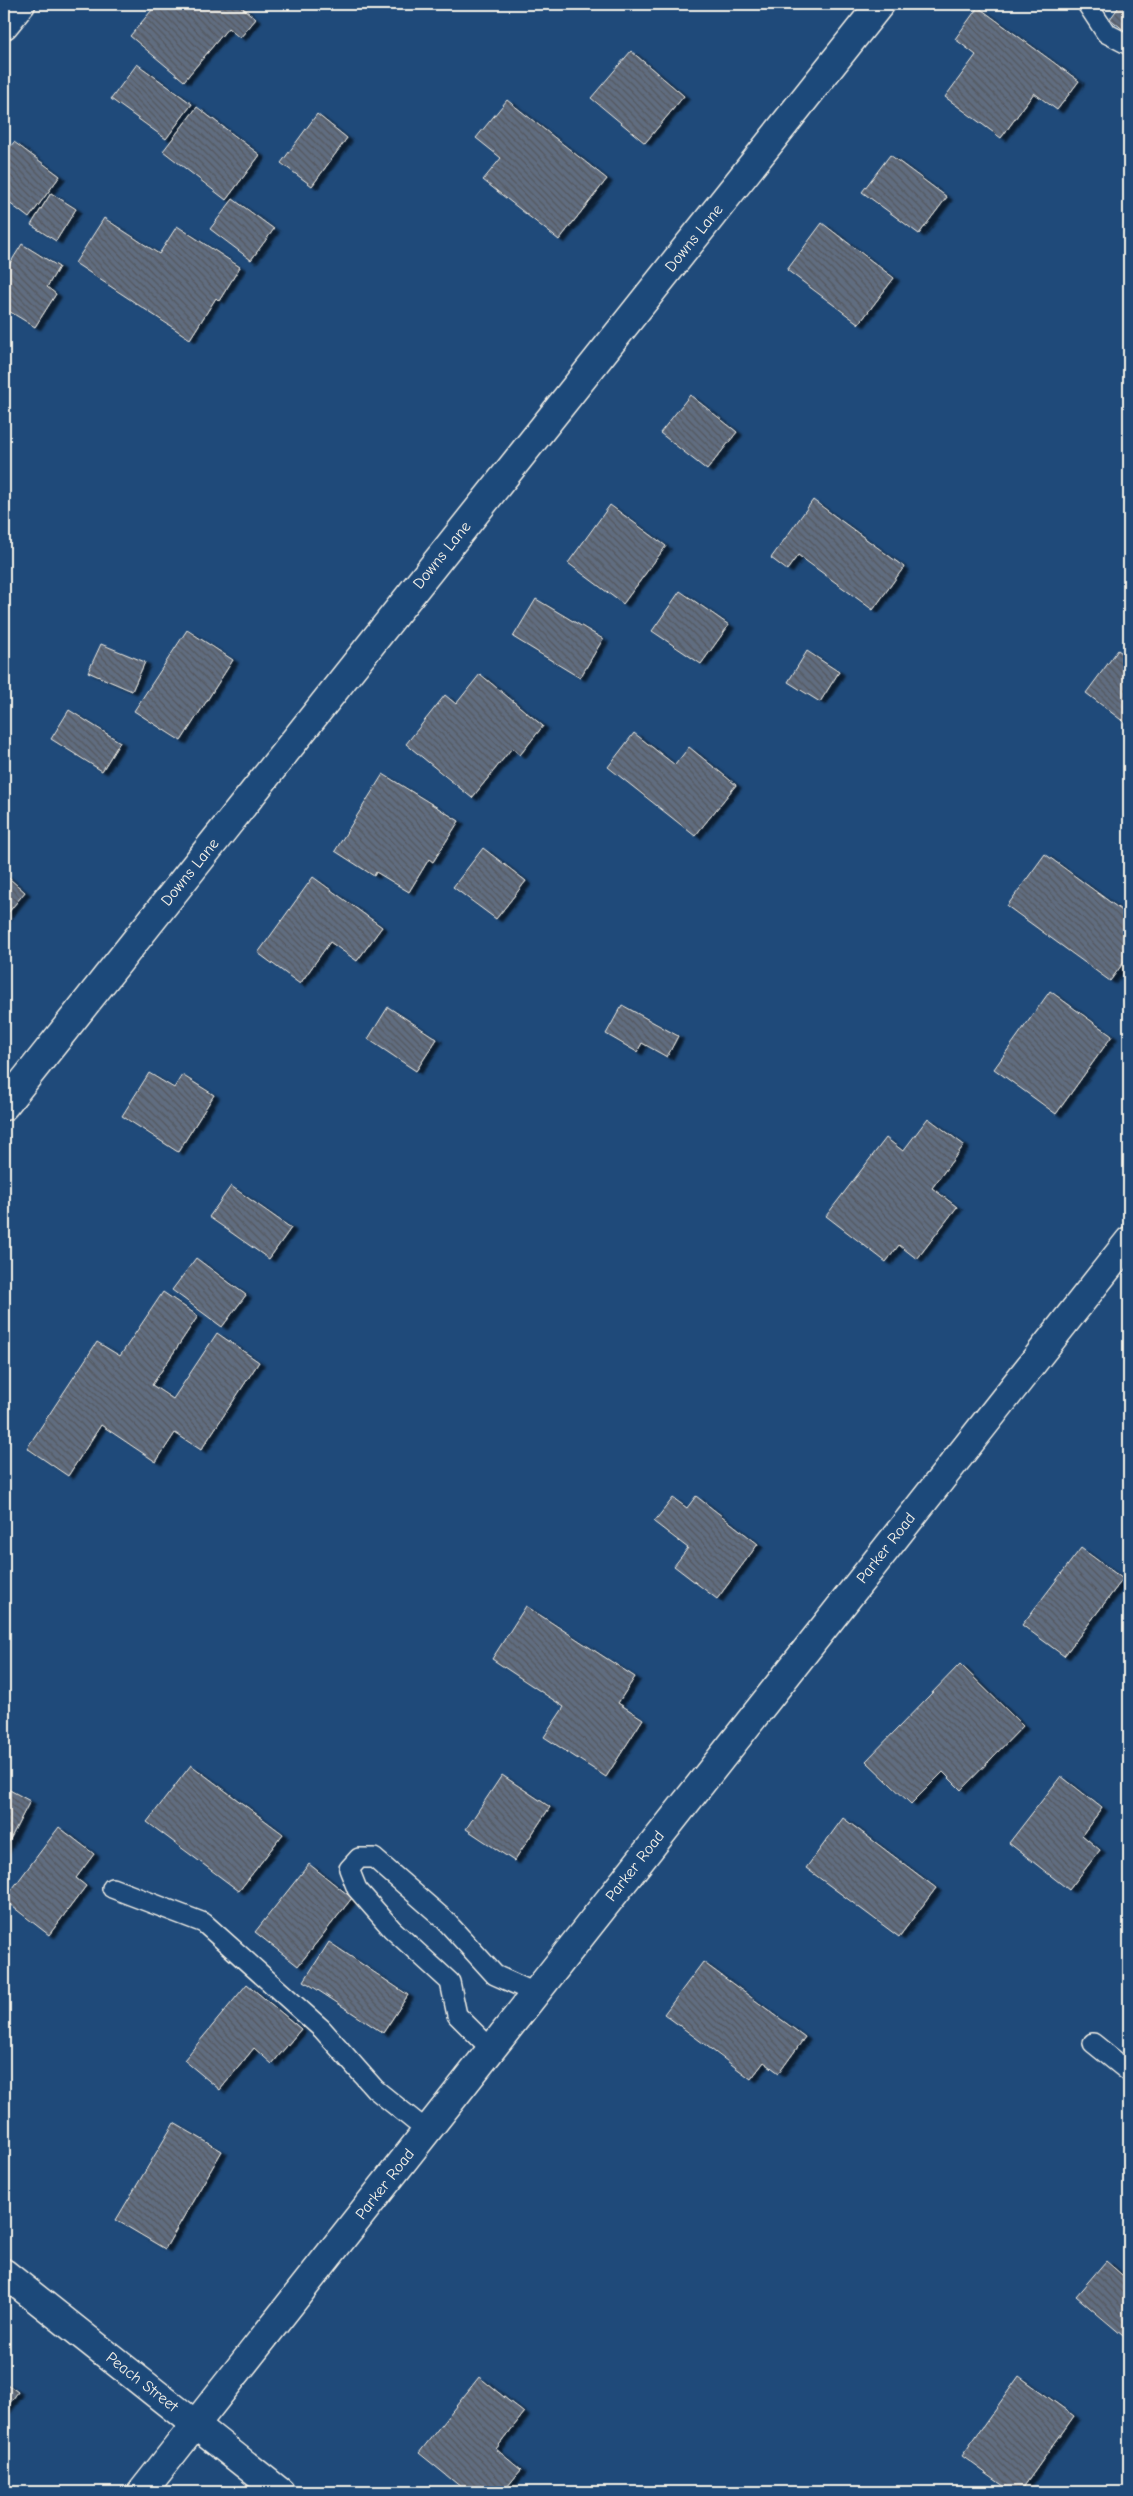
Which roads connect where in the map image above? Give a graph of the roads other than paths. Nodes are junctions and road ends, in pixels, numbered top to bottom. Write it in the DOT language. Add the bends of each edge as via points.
graph roads {
  1 [pos="21,4"];
  2 [pos="880,4"];
  3 [pos="1087,4"];
  4 [pos="4,25"];
  5 [pos="1129,45"];
  6 [pos="4,1106"];
  7 [pos="1129,1241"];
  8 [pos="112,1888"];
  9 [pos="535,1993"];
  10 [pos="1093,2043"];
  11 [pos="491,2049"];
  12 [pos="1129,2072"];
  13 [pos="427,2131"];
  14 [pos="4,2273"];
  15 [pos="196,2425"];
  16 [pos="142,2492"];
  17 [pos="280,2492"];
  1 -- 4 [label="street"];
  2 -- 6 [label="street, Downs Lane"];
  3 -- 5 [label="lane" via="1106,33"];
  7 -- 9 [label="street, Parker Road"];
  8 -- 13 [label="lane" via="204,1923 322,2029 375,2089"];
  9 -- 11 [label="street, Parker Road"];
  9 -- 11 [label="lane" via="495,1975 444,1919 374,1858 360,1858 349,1869 357,1889 392,1929 450,1982 457,2015"];
  10 -- 12 [label="lane"];
  11 -- 13 [label="street, Parker Road"];
  13 -- 15 [label="street, Parker Road"];
  14 -- 15 [label="street, Peach Street"];
  15 -- 16 [label="street, Parker Road"];
  15 -- 17 [label="street, Peach Street"];
}
